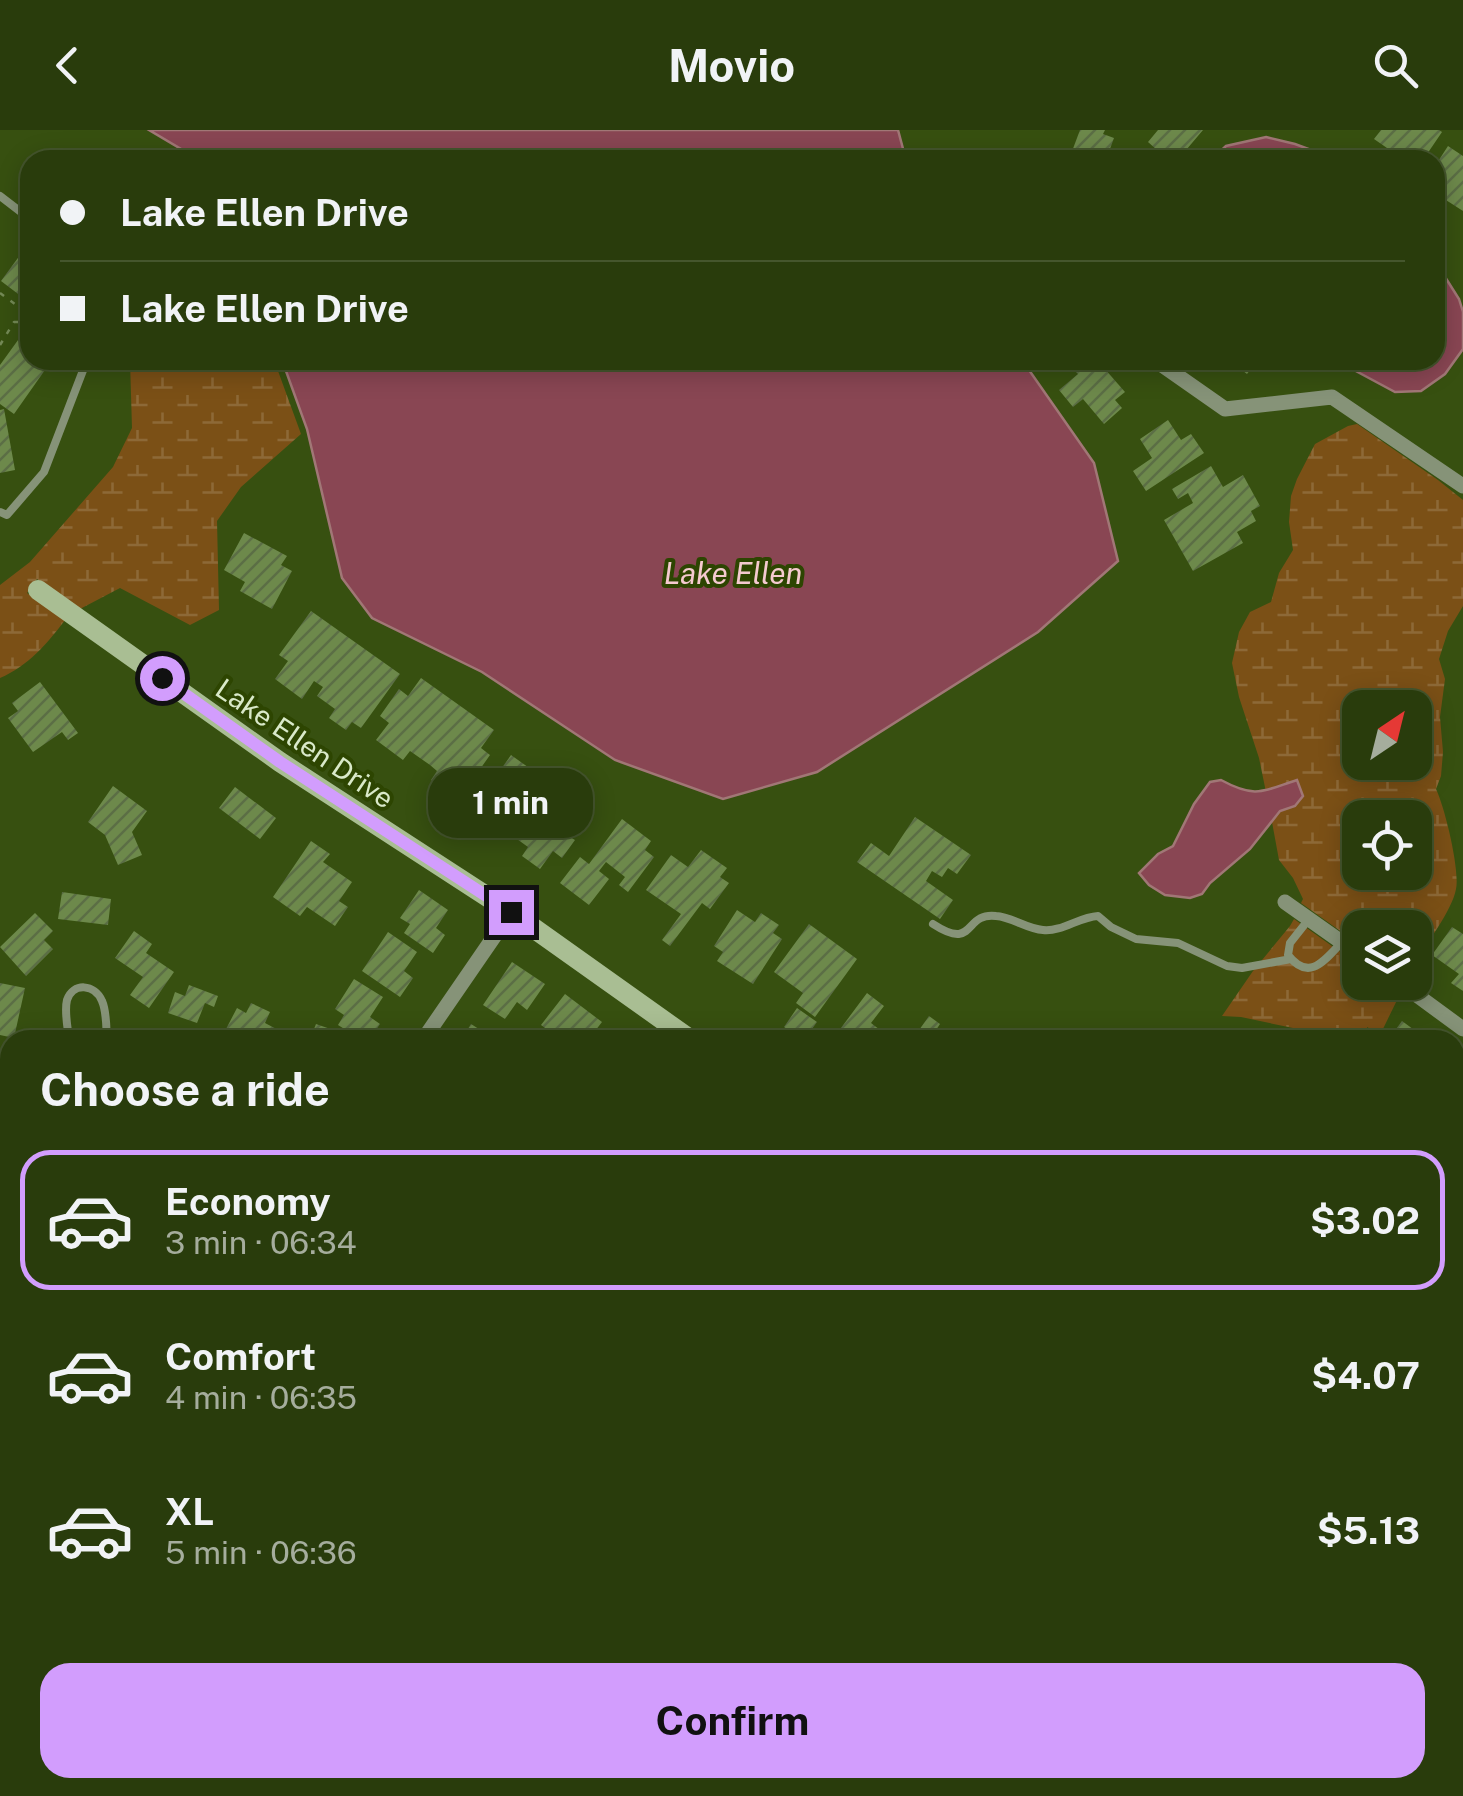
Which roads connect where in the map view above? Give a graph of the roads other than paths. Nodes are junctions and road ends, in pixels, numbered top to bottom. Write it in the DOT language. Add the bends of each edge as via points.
graph roads {
  1 [pos="83,370"];
  2 [pos="1169,370"];
  3 [pos="1463,486"];
  4 [pos="0,512"];
  5 [pos="38,590"];
  6 [pos="1285,902"];
  7 [pos="511,912"];
  8 [pos="1309,920"];
  9 [pos="933,924"];
  10 [pos="1342,942"];
  11 [pos="1292,960"];
  12 [pos="1423,1000"];
  13 [pos="1463,1029"];
  14 [pos="68,1030"];
  15 [pos="106,1030"];
  16 [pos="429,1030"];
  17 [pos="677,1030"];
  1 -- 4 [label="lane" via="44,472 6,515"];
  2 -- 3 [label="street" via="1225,409 1332,397"];
  5 -- 7 [label="street, Lake Ellen Drive" via="280,762"];
  6 -- 8 [label="street"];
  7 -- 16 [label="street"];
  7 -- 17 [label="street, Lake Ellen Drive"];
  8 -- 10 [label="street"];
  8 -- 11 [label="lane" via="1290,944"];
  9 -- 11 [label="lane" via="956,936 994,915 1044,930 1098,916 1136,939 1178,942 1227,966"];
  10 -- 11 [label="lane" via="1316,968"];
  12 -- 13 [label="street"];
  14 -- 15 [label="lane" via="68,996 84,987 100,996"];
}
